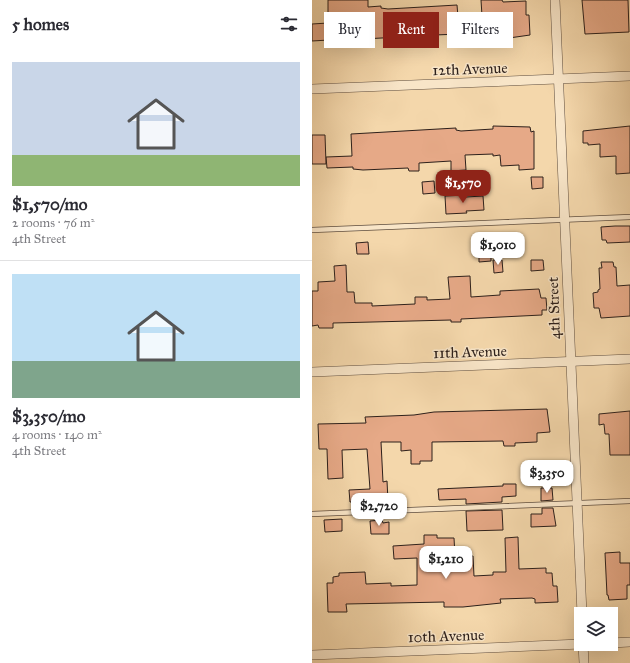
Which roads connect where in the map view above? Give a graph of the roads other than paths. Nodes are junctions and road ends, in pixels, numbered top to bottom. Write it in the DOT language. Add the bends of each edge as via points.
graph roads {
  1 [pos="555,0"];
  2 [pos="630,76"];
  3 [pos="558,79"];
  4 [pos="312,89"];
  5 [pos="630,218"];
  6 [pos="565,220"];
  7 [pos="312,230"];
  8 [pos="630,359"];
  9 [pos="570,361"];
  10 [pos="312,372"];
  11 [pos="630,500"];
  12 [pos="577,503"];
  13 [pos="312,514"];
  14 [pos="582,607"];
  15 [pos="630,642"];
  16 [pos="618,643"];
  17 [pos="574,644"];
  18 [pos="583,651"];
  19 [pos="312,655"];
  20 [pos="584,663"];
  1 -- 3 [label="street, 4th Street"];
  2 -- 3 [label="street, 12th Avenue"];
  3 -- 4 [label="street, 12th Avenue"];
  3 -- 6 [label="street, 4th Street"];
  5 -- 6 [label="lane"];
  6 -- 7 [label="lane"];
  6 -- 9 [label="street, 4th Street"];
  8 -- 9 [label="street, 11th Avenue"];
  9 -- 10 [label="street, 11th Avenue"];
  9 -- 12 [label="street, 4th Street"];
  11 -- 12 [label="lane"];
  12 -- 13 [label="lane"];
  12 -- 14 [label="street, 4th Street"];
  15 -- 16 [label="street"];
  17 -- 19 [label="street, 10th Avenue"];
  18 -- 20 [label="street"];
}
